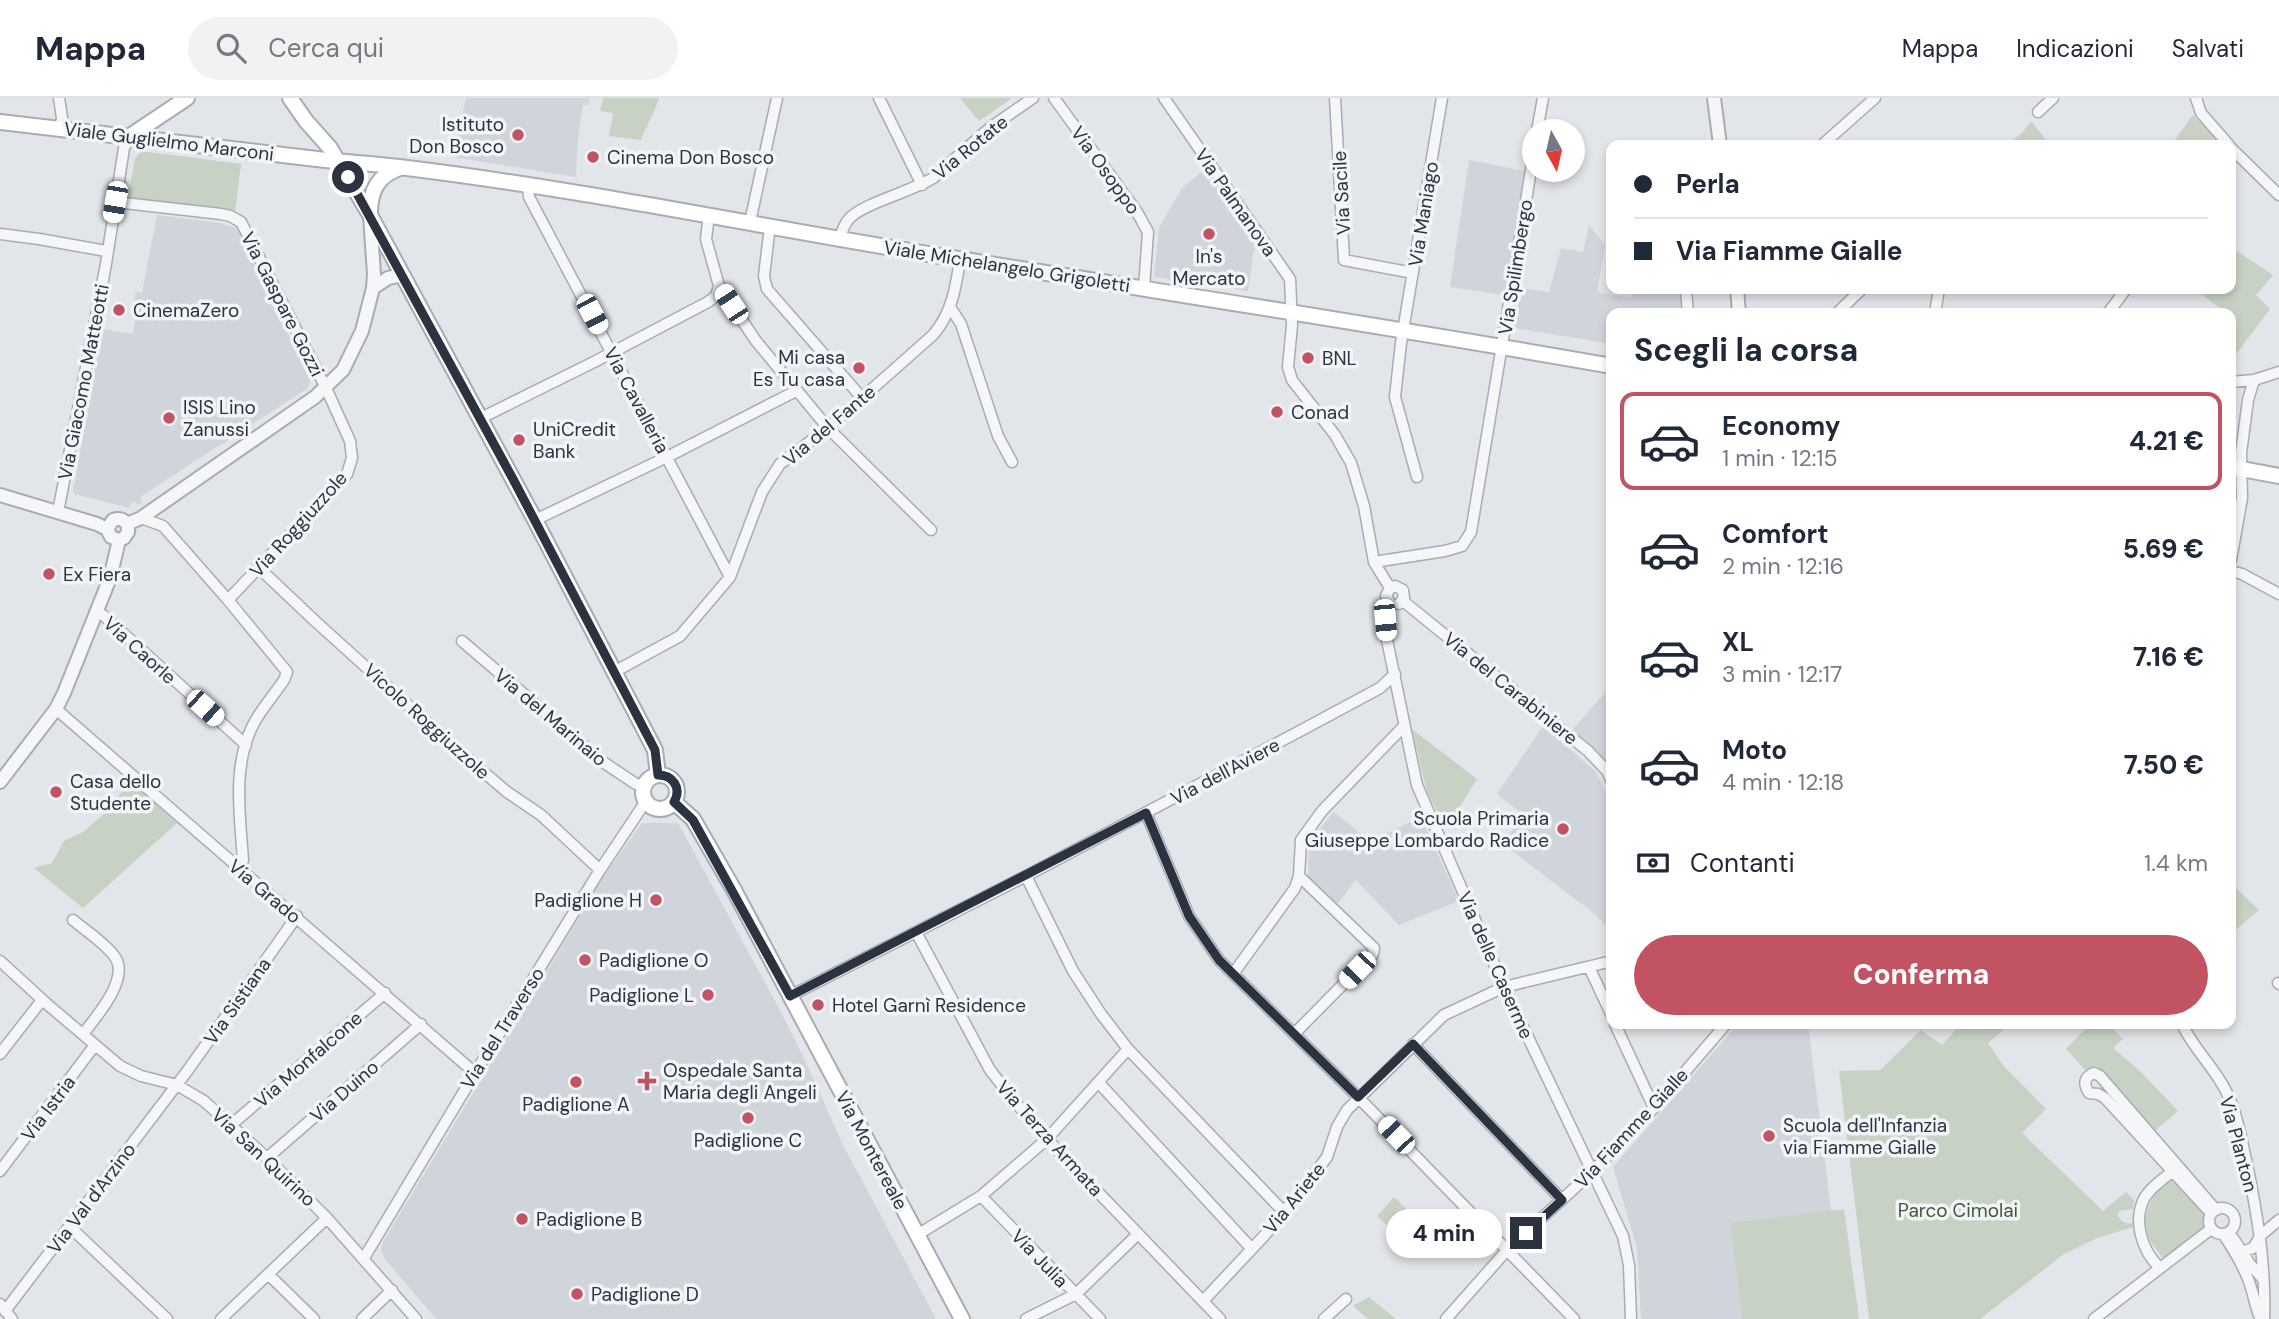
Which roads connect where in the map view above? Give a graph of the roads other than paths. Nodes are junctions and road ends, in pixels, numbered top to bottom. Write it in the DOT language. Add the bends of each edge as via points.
graph roads {
  1 [pos="59,98"];
  2 [pos="187,98"];
  3 [pos="290,98"];
  4 [pos="777,98"];
  5 [pos="879,98"];
  6 [pos="1033,98"];
  7 [pos="1054,98"];
  8 [pos="1164,98"];
  9 [pos="1335,98"];
  10 [pos="1442,98"];
  11 [pos="1543,98"];
  12 [pos="1714,98"];
  13 [pos="1875,98"];
  14 [pos="2053,98"];
  15 [pos="2196,98"];
  16 [pos="2038,112"];
  17 [pos="1539,119"];
  18 [pos="0,122"];
  19 [pos="60,128"];
  20 [pos="130,136"];
  21 [pos="1719,140"];
  22 [pos="1828,140"];
  23 [pos="2224,140"];
  24 [pos="2236,153"];
  25 [pos="339,162"];
  26 [pos="402,167"];
  27 [pos="1529,182"];
  28 [pos="922,185"];
  29 [pos="527,186"];
  30 [pos="2279,195"];
  31 [pos="115,202"];
  32 [pos="370,215"];
  33 [pos="709,215"];
  34 [pos="750,222"];
  35 [pos="770,226"];
  36 [pos="0,234"];
  37 [pos="839,239"];
  38 [pos="106,251"];
  39 [pos="960,260"];
  40 [pos="400,269"];
  41 [pos="1413,273"];
  42 [pos="374,274"];
  43 [pos="719,286"];
  44 [pos="373,288"];
  45 [pos="1144,288"];
  46 [pos="1857,294"];
  47 [pos="950,307"];
  48 [pos="1842,308"];
  49 [pos="1292,312"];
  50 [pos="1404,331"];
  51 [pos="1502,346"];
  52 [pos="613,352"];
  53 [pos="1606,365"];
  54 [pos="2279,372"];
  55 [pos="2254,380"];
  56 [pos="2236,382"];
  57 [pos="326,388"];
  58 [pos="796,391"];
  59 [pos="862,398"];
  60 [pos="481,418"];
  61 [pos="828,428"];
  62 [pos="667,457"];
  63 [pos="1012,462"];
  64 [pos="2236,468"];
  65 [pos="2279,475"];
  66 [pos="1417,477"];
  67 [pos="0,495"];
  68 [pos="58,512"];
  69 [pos="141,517"];
  70 [pos="2236,518"];
  71 [pos="535,520"];
  72 [pos="127,524"];
  73 [pos="107,528"];
  74 [pos="931,530"];
  75 [pos="119,540"];
  76 [pos="1374,562"];
  77 [pos="258,567"];
  78 [pos="2236,572"];
  79 [pos="730,577"];
  80 [pos="1390,588"];
  81 [pos="2279,594"];
  82 [pos="228,600"];
  83 [pos="1403,601"];
  84 [pos="1390,603"];
  85 [pos="96,612"];
  86 [pos="463,641"];
  87 [pos="614,672"];
  88 [pos="1395,674"];
  89 [pos="56,709"];
  90 [pos="1405,726"];
  91 [pos="246,745"];
  92 [pos="1606,770"];
  93 [pos="658,775"];
  94 [pos="0,782"];
  95 [pos="645,793"];
  96 [pos="674,802"];
  97 [pos="1146,813"];
  98 [pos="239,869"];
  99 [pos="600,870"];
  100 [pos="1026,876"];
  101 [pos="1299,876"];
  102 [pos="297,916"];
  103 [pos="73,920"];
  104 [pos="916,932"];
  105 [pos="0,961"];
  106 [pos="1606,963"];
  107 [pos="1589,967"];
  108 [pos="1233,974"];
  109 [pos="1504,987"];
  110 [pos="385,993"];
  111 [pos="790,996"];
  112 [pos="42,1000"];
  113 [pos="1606,1003"];
  114 [pos="421,1024"];
  115 [pos="1617,1029"];
  116 [pos="1722,1029"];
  117 [pos="2184,1029"];
  118 [pos="83,1034"];
  119 [pos="1294,1034"];
  120 [pos="1413,1044"];
  121 [pos="95,1045"];
  122 [pos="1128,1049"];
  123 [pos="0,1054"];
  124 [pos="475,1073"];
  125 [pos="1099,1083"];
  126 [pos="177,1084"];
  127 [pos="1358,1097"];
  128 [pos="1654,1108"];
  129 [pos="232,1125"];
  130 [pos="1046,1139"];
  131 [pos="267,1158"];
  132 [pos="0,1171"];
  133 [pos="2173,1171"];
  134 [pos="1592,1172"];
  135 [pos="981,1196"];
  136 [pos="1562,1200"];
  137 [pos="1283,1211"];
  138 [pos="2213,1212"];
  139 [pos="327,1218"];
  140 [pos="2279,1220"];
  141 [pos="70,1227"];
  142 [pos="2211,1229"];
  143 [pos="2226,1233"];
  144 [pos="1138,1234"];
  145 [pos="917,1235"];
  146 [pos="2261,1235"];
  147 [pos="1251,1248"];
  148 [pos="1508,1249"];
  149 [pos="2242,1252"];
  150 [pos="364,1258"];
  151 [pos="2160,1268"];
  152 [pos="268,1274"];
  153 [pos="2264,1280"];
  154 [pos="392,1290"];
  155 [pos="1076,1294"];
  156 [pos="1346,1299"];
  157 [pos="1203,1301"];
  158 [pos="6,1311"];
  159 [pos="167,1319"];
  160 [pos="221,1319"];
  161 [pos="313,1319"];
  162 [pos="362,1319"];
  163 [pos="416,1319"];
  164 [pos="962,1319"];
  165 [pos="1026,1319"];
  166 [pos="1100,1319"];
  167 [pos="1220,1319"];
  168 [pos="1324,1319"];
  169 [pos="1446,1319"];
  170 [pos="1574,1319"];
  171 [pos="1631,1319"];
  172 [pos="2094,1319"];
  173 [pos="2263,1319"];
  1 -- 19 [label="street"];
  2 -- 20 [label="main road"];
  3 -- 25 [label="main road"];
  4 -- 34 [label="street"];
  5 -- 28 [label="street"];
  6 -- 28 [label="street, Via Rotate"];
  7 -- 45 [label="street, Via Osoppo" via="1148,232"];
  8 -- 49 [label="street, Via Palmanova" via="1290,279"];
  9 -- 41 [label="street, Via Sacile" via="1344,260"];
  10 -- 41 [label="street, Via Maniago"];
  11 -- 17 [label="street"];
  12 -- 21 [label="street"];
  13 -- 22 [label="street"];
  14 -- 16 [label="street"];
  15 -- 23 [label="street" via="2201,113"];
  18 -- 19 [label="main road, Viale Guglielmo Marconi"];
  19 -- 20 [label="main road, Viale Guglielmo Marconi"];
  20 -- 25 [label="main road, Viale Guglielmo Marconi"];
  20 -- 31 [label="street, Via Giacomo Matteotti"];
  24 -- 30 [label="street"];
  25 -- 26 [label="main road, Viale Guglielmo Marconi"];
  25 -- 32 [label="main road"];
  26 -- 29 [label="main road, Viale Michelangelo Grigoletti"];
  26 -- 32 [label="main road" via="384,176 373,190"];
  27 -- 51 [label="street, Via Spilimbergo"];
  28 -- 37 [label="street, Via Rotate" via="849,218"];
  29 -- 33 [label="main road, Viale Michelangelo Grigoletti"];
  29 -- 52 [label="street, Via Cavalleria"];
  31 -- 38 [label="street, Via Giacomo Matteotti"];
  31 -- 57 [label="street, Via Gaspare Gozzi" via="230,216 241,222"];
  32 -- 40 [label="main road"];
  32 -- 42 [label="street"];
  33 -- 34 [label="main road, Viale Michelangelo Grigoletti"];
  33 -- 43 [label="street" via="706,239"];
  34 -- 35 [label="main road, Viale Michelangelo Grigoletti"];
  35 -- 37 [label="main road, Viale Michelangelo Grigoletti"];
  35 -- 59 [label="street" via="764,276 767,289"];
  36 -- 38 [label="street"];
  37 -- 39 [label="main road, Viale Michelangelo Grigoletti"];
  38 -- 68 [label="street, Via Giacomo Matteotti"];
  39 -- 45 [label="main road, Viale Michelangelo Grigoletti"];
  39 -- 47 [label="street, Via del Fante"];
  40 -- 42 [label="street" via="383,266"];
  40 -- 44 [label="street"];
  40 -- 60 [label="main road"];
  41 -- 50 [label="street, Via Maniago"];
  42 -- 44 [label="street"];
  43 -- 52 [label="street" via="708,303"];
  43 -- 58 [label="street"];
  44 -- 57 [label="street" via="357,344 343,370"];
  45 -- 49 [label="main road, Viale Michelangelo Grigoletti"];
  46 -- 48 [label="street"];
  47 -- 59 [label="street, Via del Fante" via="933,335"];
  47 -- 63 [label="street" via="961,324 998,436"];
  49 -- 50 [label="main road, Viale Michelangelo Grigoletti"];
  49 -- 76 [label="street" via="1287,367 1351,463"];
  50 -- 51 [label="main road, Viale Michelangelo Grigoletti"];
  50 -- 66 [label="street, Via Maniago" via="1395,397"];
  51 -- 53 [label="main road, Viale Michelangelo Grigoletti"];
  51 -- 76 [label="street, Via Spilimbergo" via="1471,532 1462,546"];
  52 -- 60 [label="street"];
  52 -- 62 [label="street, Via Cavalleria"];
  54 -- 55 [label="street"];
  55 -- 56 [label="street"];
  55 -- 64 [label="street"];
  57 -- 69 [label="street"];
  57 -- 77 [label="street, Via Roggiuzzole" via="350,441 352,458 347,474"];
  58 -- 61 [label="street"];
  58 -- 62 [label="street"];
  59 -- 61 [label="street, Via del Fante"];
  60 -- 71 [label="main road"];
  61 -- 74 [label="street"];
  61 -- 79 [label="street, Via del Fante" via="780,464 762,492"];
  62 -- 71 [label="street"];
  62 -- 79 [label="street, Via Cavalleria"];
  64 -- 65 [label="main road"];
  64 -- 70 [label="street" via="2242,498"];
  67 -- 68 [label="street"];
  68 -- 73 [label="street"];
  69 -- 72 [label="street"];
  69 -- 82 [label="street" via="163,526"];
  71 -- 87 [label="main road"];
  72 -- 73 [label="street" via="115,519"];
  72 -- 75 [label="street" via="127,535"];
  73 -- 75 [label="street" via="111,537"];
  75 -- 85 [label="street"];
  76 -- 80 [label="street"];
  77 -- 82 [label="street, Via Roggiuzzole"];
  77 -- 99 [label="street, Vicolo Roggiuzzole" via="459,751 541,815"];
  78 -- 81 [label="street"];
  79 -- 87 [label="street, Via del Fante" via="680,636"];
  80 -- 83 [label="street" via="1401,588"];
  80 -- 84 [label="street, Via delle Caserme" via="1386,596"];
  82 -- 91 [label="street" via="287,672 252,727"];
  83 -- 84 [label="street"];
  83 -- 92 [label="street, Via del Carabiniere"];
  84 -- 88 [label="street, Via delle Caserme" via="1385,620"];
  85 -- 89 [label="street"];
  85 -- 91 [label="street, Via Caorle"];
  86 -- 95 [label="street, Via del Marinaio"];
  87 -- 93 [label="main road" via="655,750"];
  88 -- 90 [label="street, Via delle Caserme"];
  88 -- 97 [label="street, Via dell'Aviere" via="1380,688"];
  89 -- 94 [label="street"];
  89 -- 98 [label="street, Via Grado"];
  90 -- 101 [label="street" via="1322,811 1301,840"];
  90 -- 109 [label="street, Via delle Caserme" via="1417,785"];
  91 -- 98 [label="street" via="239,785 243,860"];
  93 -- 95 [label="main road" via="649,779"];
  93 -- 96 [label="main road" via="669,777 676,785"];
  95 -- 96 [label="main road" via="649,805 660,809"];
  95 -- 99 [label="street, Via del Traverso"];
  96 -- 111 [label="main road, Via Montereale" via="693,820"];
  97 -- 100 [label="street, Via dell'Aviere"];
  97 -- 108 [label="street" via="1189,916"];
  98 -- 102 [label="street, Via Grado"];
  99 -- 124 [label="street, Via del Traverso"];
  100 -- 104 [label="street, Via dell'Aviere"];
  100 -- 122 [label="street" via="1073,971"];
  101 -- 108 [label="street"];
  101 -- 119 [label="street" via="1374,948"];
  102 -- 110 [label="street, Via Grado"];
  102 -- 126 [label="street, Via Sistiana"];
  103 -- 118 [label="street" via="114,955 118,964 112,995"];
  104 -- 111 [label="street, Via dell'Aviere"];
  104 -- 130 [label="street, Via Terza Armata" via="990,1070"];
  105 -- 112 [label="street, Via San Quirino"];
  106 -- 107 [label="street, Via Ariete"];
  107 -- 109 [label="street, Via Ariete"];
  107 -- 113 [label="street"];
  108 -- 119 [label="street"];
  109 -- 120 [label="street, Via Ariete" via="1444,1015"];
  109 -- 134 [label="street, Via delle Caserme"];
  110 -- 114 [label="street, Via Grado"];
  110 -- 129 [label="street, Via Monfalcone"];
  111 -- 145 [label="main road, Via Montereale"];
  112 -- 118 [label="street, Via San Quirino"];
  112 -- 123 [label="street"];
  114 -- 124 [label="street, Via Grado"];
  114 -- 131 [label="street, Via Duino"];
  115 -- 128 [label="street"];
  116 -- 128 [label="street, Via Fiamme Gialle"];
  117 -- 146 [label="street, Via Planton" via="2225,1088 2234,1110"];
  118 -- 121 [label="street, Via San Quirino"];
  119 -- 127 [label="street"];
  120 -- 127 [label="street, Via Ariete"];
  120 -- 136 [label="street"];
  121 -- 126 [label="street, Via San Quirino" via="132,1072"];
  121 -- 132 [label="street, Via Istria"];
  122 -- 125 [label="street"];
  122 -- 137 [label="street"];
  124 -- 150 [label="street, Via del Traverso"];
  125 -- 130 [label="street"];
  125 -- 147 [label="street"];
  126 -- 129 [label="street, Via San Quirino"];
  126 -- 141 [label="street, Via Val d'Arzino"];
  127 -- 137 [label="street, Via Ariete" via="1337,1128 1326,1157"];
  127 -- 148 [label="street"];
  128 -- 134 [label="street, Via Fiamme Gialle"];
  129 -- 131 [label="street, Via San Quirino"];
  130 -- 135 [label="street"];
  130 -- 144 [label="street, Via Terza Armata"];
  131 -- 139 [label="street, Via San Quirino"];
  133 -- 138 [label="street"];
  133 -- 138 [label="street" via="2105,1098 2089,1093 2085,1087 2088,1075 2101,1076"];
  133 -- 151 [label="street" via="2146,1196 2139,1219 2144,1245"];
  134 -- 136 [label="street, Via Fiamme Gialle"];
  134 -- 171 [label="street, Via delle Caserme" via="1623,1236"];
  135 -- 145 [label="street"];
  135 -- 155 [label="street, Via Julia"];
  136 -- 148 [label="street, Via Fiamme Gialle"];
  137 -- 147 [label="street, Via Ariete"];
  138 -- 142 [label="street"];
  138 -- 143 [label="street" via="2228,1210 2233,1216 2234,1224"];
  139 -- 150 [label="street, Via San Quirino"];
  139 -- 152 [label="street"];
  140 -- 146 [label="street"];
  141 -- 158 [label="street, Via Val d'Arzino"];
  141 -- 159 [label="street"];
  142 -- 143 [label="street"];
  142 -- 151 [label="street"];
  143 -- 149 [label="street"];
  143 -- 173 [label="street"];
  144 -- 155 [label="street"];
  144 -- 157 [label="street, Via Terza Armata"];
  145 -- 164 [label="main road, Via Montereale"];
  146 -- 149 [label="street" via="2253,1248"];
  146 -- 153 [label="street, Via Planton"];
  147 -- 157 [label="street, Via Ariete"];
  148 -- 169 [label="street, Via Fiamme Gialle"];
  148 -- 170 [label="street"];
  149 -- 153 [label="street"];
  150 -- 154 [label="street, Via San Quirino"];
  151 -- 172 [label="street"];
  152 -- 160 [label="street"];
  152 -- 161 [label="street"];
  153 -- 173 [label="street, Via Planton"];
  154 -- 162 [label="street"];
  154 -- 163 [label="street, Via San Quirino"];
  155 -- 165 [label="street"];
  155 -- 166 [label="street, Via Julia"];
  156 -- 168 [label="street"];
  157 -- 167 [label="street, Via Terza Armata"];
}
